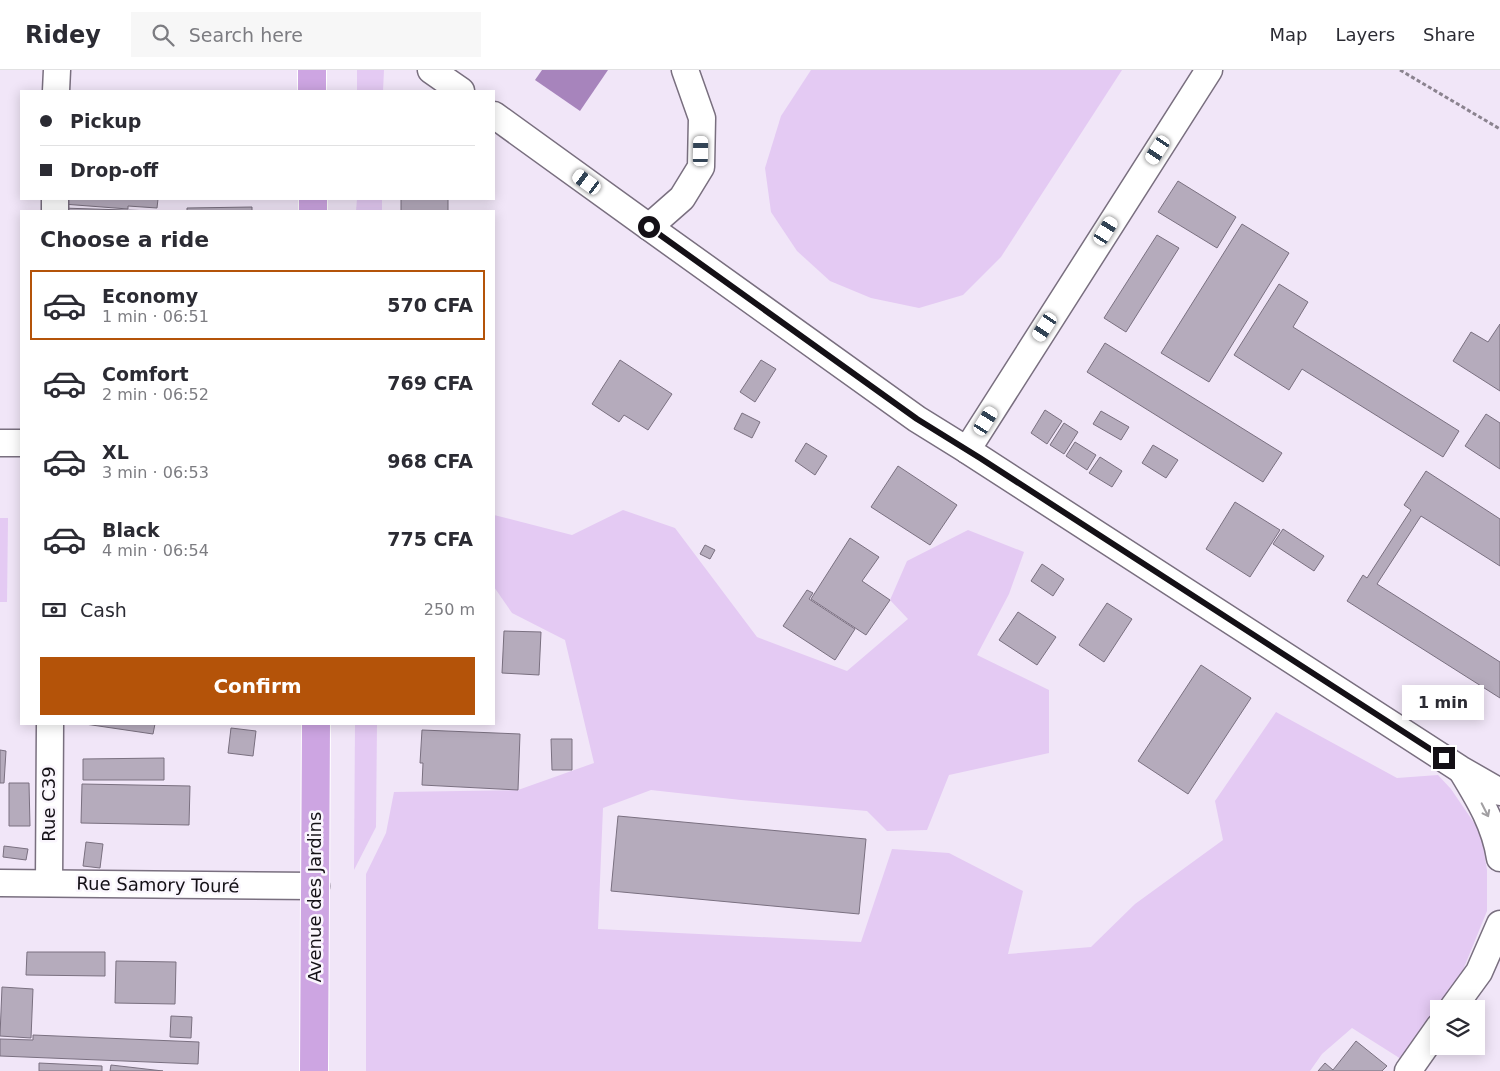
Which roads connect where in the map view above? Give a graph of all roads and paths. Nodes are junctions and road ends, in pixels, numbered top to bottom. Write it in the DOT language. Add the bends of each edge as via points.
graph roads {
  1 [pos="57,70"];
  2 [pos="312,70"];
  3 [pos="431,70"];
  4 [pos="685,70"];
  5 [pos="1209,70"];
  6 [pos="1400,70"];
  7 [pos="56,90"];
  8 [pos="312,90"];
  9 [pos="460,90"];
  10 [pos="495,116"];
  11 [pos="1500,130"];
  12 [pos="649,227"];
  13 [pos="0,443"];
  14 [pos="20,443"];
  15 [pos="968,450"];
  16 [pos="50,725"];
  17 [pos="316,725"];
  18 [pos="1460,769"];
  19 [pos="1500,792"];
  20 [pos="1500,858"];
  21 [pos="0,883"];
  22 [pos="48,884"];
  23 [pos="316,886"];
  24 [pos="1500,924"];
  25 [pos="1459,1000"];
  26 [pos="1430,1040"];
  27 [pos="314,1071"];
  28 [pos="1408,1071"];
  1 -- 7 [label="street"];
  2 -- 8 [label="main road"];
  3 -- 9 [label="street"];
  4 -- 12 [label="street" via="702,118 701,167 682,198"];
  5 -- 15 [label="street"];
  6 -- 11 [label="path"];
  10 -- 12 [label="street"];
  12 -- 15 [label="street" via="917,419"];
  13 -- 14 [label="street"];
  15 -- 18 [label="street"];
  16 -- 22 [label="street, Rue C39"];
  17 -- 23 [label="main road, Avenue des Jardins"];
  18 -- 19 [label="street"];
  18 -- 20 [label="street, one-way" via="1484,808 1498,843"];
  21 -- 22 [label="street, Rue Samory Touré"];
  22 -- 23 [label="street, Rue Samory Touré"];
  23 -- 27 [label="main road, Avenue des Jardins"];
  24 -- 25 [label="street" via="1479,972"];
  26 -- 28 [label="street"];
}
